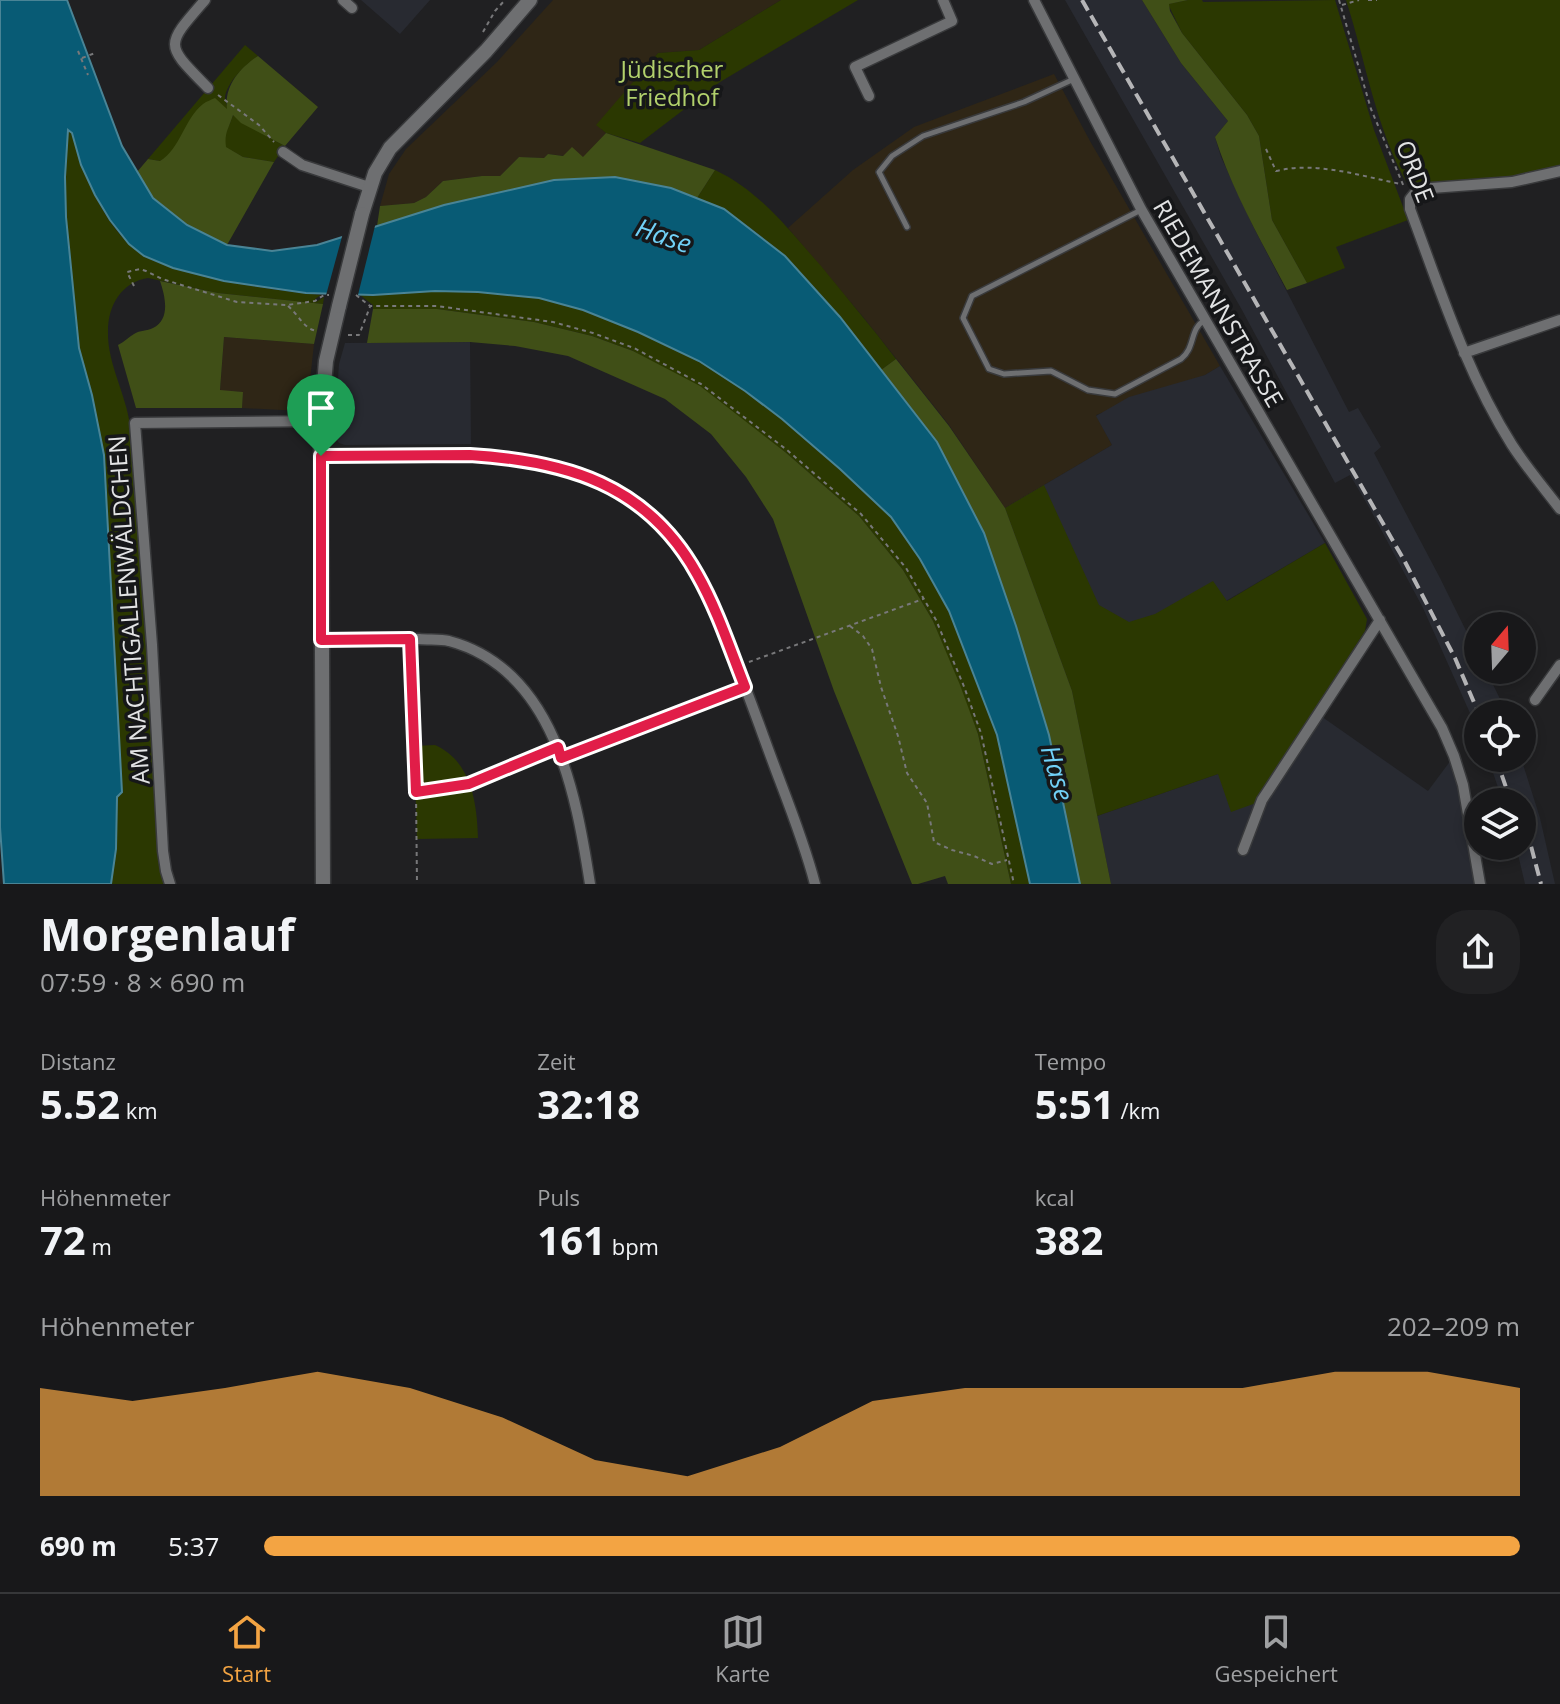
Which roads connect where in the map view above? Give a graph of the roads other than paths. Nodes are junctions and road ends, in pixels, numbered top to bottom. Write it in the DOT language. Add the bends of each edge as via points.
graph roads {
  1 [pos="343,0"];
  2 [pos="530,0"];
  3 [pos="943,0"];
  4 [pos="1034,0"];
  5 [pos="200,2"];
  6 [pos="352,8"];
  7 [pos="1074,79"];
  8 [pos="208,88"];
  9 [pos="869,96"];
  10 [pos="283,152"];
  11 [pos="1560,171"];
  12 [pos="369,187"];
  13 [pos="1141,209"];
  14 [pos="907,227"];
  15 [pos="1205,319"];
  16 [pos="1560,320"];
  17 [pos="1464,353"];
  18 [pos="321,421"];
  19 [pos="321,456"];
  20 [pos="1560,509"];
  21 [pos="1380,620"];
  22 [pos="321,640"];
  23 [pos="1560,665"];
  24 [pos="1535,700"];
  25 [pos="1243,850"];
  26 [pos="170,884"];
  27 [pos="323,884"];
  28 [pos="590,884"];
  29 [pos="815,884"];
  30 [pos="1480,884"];
  1 -- 6 [label="street"];
  2 -- 12 [label="street" via="390,148"];
  3 -- 9 [label="street" via="952,21 855,67"];
  4 -- 7 [label="street, RIEDEMANNSTRASSE"];
  5 -- 8 [label="street" via="179,29 174,49"];
  7 -- 13 [label="street, RIEDEMANNSTRASSE"];
  7 -- 14 [label="lane" via="923,136 892,156 879,172"];
  10 -- 12 [label="street" via="302,165"];
  11 -- 17 [label="street, ORDE" via="1512,182 1418,189 1410,199"];
  12 -- 18 [label="street, bridge" via="326,361"];
  13 -- 15 [label="street, RIEDEMANNSTRASSE"];
  13 -- 15 [label="lane" via="972,296 963,318 989,369 1004,374 1051,371 1088,390 1115,394 1189,353 1196,328"];
  15 -- 21 [label="street, RIEDEMANNSTRASSE"];
  16 -- 17 [label="street"];
  17 -- 20 [label="street, ORDE" via="1512,444"];
  18 -- 19 [label="street"];
  18 -- 26 [label="street, AM NACHTIGALLENWÄLDCHEN" via="135,423 163,851"];
  19 -- 22 [label="street"];
  19 -- 29 [label="street" via="470,455 556,467 612,487 652,515 698,575 745,687"];
  21 -- 25 [label="street" via="1262,800"];
  21 -- 30 [label="street, RIEDEMANNSTRASSE" via="1454,756"];
  22 -- 27 [label="street"];
  22 -- 28 [label="street" via="447,640 479,652 511,676 536,704 560,752"];
  23 -- 24 [label="street"];
}
